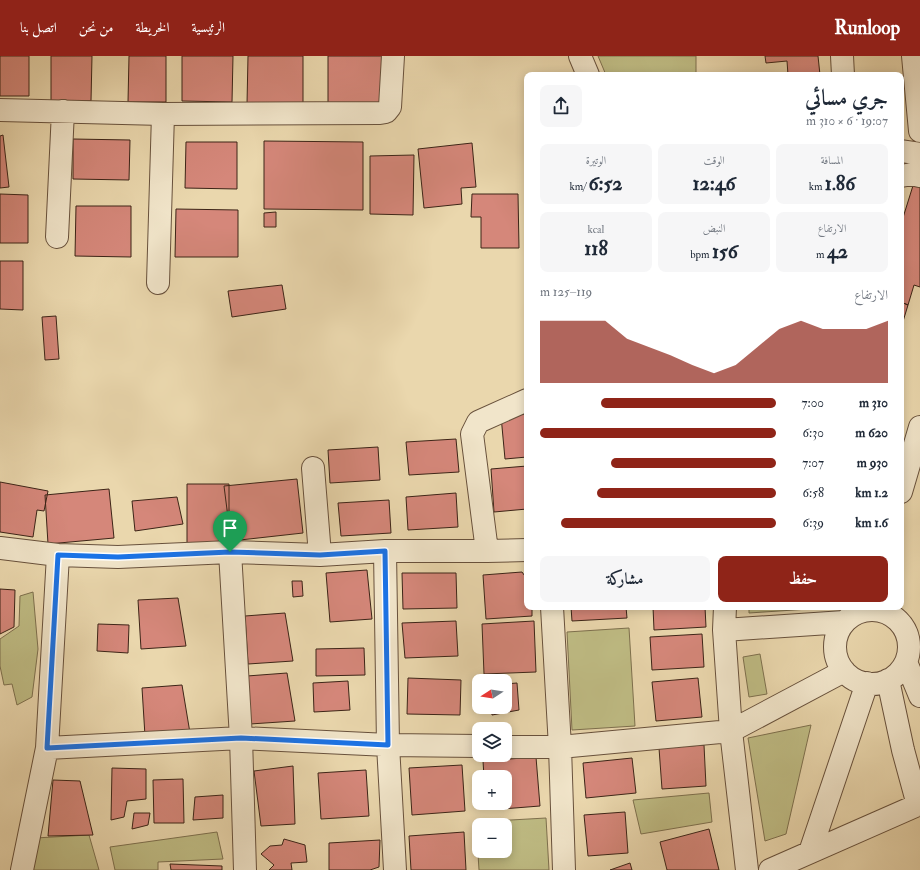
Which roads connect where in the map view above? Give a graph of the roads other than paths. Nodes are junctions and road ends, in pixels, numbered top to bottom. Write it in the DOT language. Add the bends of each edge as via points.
graph roads {
  1 [pos="393,56"];
  2 [pos="580,56"];
  3 [pos="842,56"];
  4 [pos="912,56"];
  5 [pos="587,72"];
  6 [pos="843,72"];
  7 [pos="0,110"];
  8 [pos="63,112"];
  9 [pos="163,114"];
  10 [pos="920,131"];
  11 [pos="904,151"];
  12 [pos="920,154"];
  13 [pos="904,175"];
  14 [pos="920,176"];
  15 [pos="58,237"];
  16 [pos="158,283"];
  17 [pos="524,401"];
  18 [pos="920,427"];
  19 [pos="313,468"];
  20 [pos="904,482"];
  21 [pos="0,548"];
  22 [pos="524,550"];
  23 [pos="385,551"];
  24 [pos="487,551"];
  25 [pos="230,552"];
  26 [pos="58,555"];
  27 [pos="320,555"];
  28 [pos="552,610"];
  29 [pos="725,610"];
  30 [pos="862,610"];
  31 [pos="878,610"];
  32 [pos="844,622"];
  33 [pos="724,630"];
  34 [pos="913,634"];
  35 [pos="906,662"];
  36 [pos="844,671"];
  37 [pos="888,680"];
  38 [pos="867,683"];
  39 [pos="920,696"];
  40 [pos="731,731"];
  41 [pos="241,738"];
  42 [pos="388,745"];
  43 [pos="472,746"];
  44 [pos="512,747"];
  45 [pos="560,747"];
  46 [pos="47,748"];
  47 [pos="919,804"];
  48 [pos="810,852"];
  49 [pos="22,870"];
  50 [pos="245,870"];
  51 [pos="395,870"];
  52 [pos="564,870"];
  53 [pos="747,870"];
  54 [pos="770,870"];
  1 -- 9 [label="street" via="390,107 380,114"];
  2 -- 5 [label="street"];
  3 -- 6 [label="street"];
  4 -- 10 [label="street"];
  7 -- 8 [label="street"];
  8 -- 9 [label="street"];
  8 -- 15 [label="street"];
  9 -- 16 [label="street"];
  11 -- 12 [label="street"];
  13 -- 14 [label="street"];
  17 -- 24 [label="street" via="478,422 472,434"];
  18 -- 20 [label="street"];
  19 -- 27 [label="street"];
  21 -- 26 [label="street"];
  22 -- 24 [label="street"];
  23 -- 24 [label="street"];
  23 -- 27 [label="street"];
  23 -- 42 [label="street"];
  25 -- 26 [label="street" via="118,557"];
  25 -- 27 [label="street"];
  25 -- 41 [label="street"];
  26 -- 46 [label="street"];
  28 -- 45 [label="street"];
  29 -- 33 [label="street"];
  30 -- 32 [label="street"];
  31 -- 34 [label="street" via="891,614"];
  32 -- 33 [label="street"];
  32 -- 36 [label="street" via="837,633 834,647 837,660"];
  33 -- 40 [label="street"];
  34 -- 35 [label="street"];
  35 -- 37 [label="street" via="899,673"];
  35 -- 39 [label="street"];
  36 -- 38 [label="street" via="854,680"];
  36 -- 40 [label="street"];
  37 -- 38 [label="street" via="876,684"];
  37 -- 47 [label="street" via="903,750"];
  38 -- 48 [label="street"];
  40 -- 45 [label="street"];
  40 -- 53 [label="street"];
  41 -- 42 [label="street"];
  41 -- 46 [label="street"];
  41 -- 50 [label="street"];
  42 -- 43 [label="street"];
  42 -- 51 [label="street"];
  44 -- 45 [label="street"];
  45 -- 52 [label="street"];
  46 -- 49 [label="street"];
  47 -- 48 [label="street"];
  48 -- 54 [label="street"];
}
